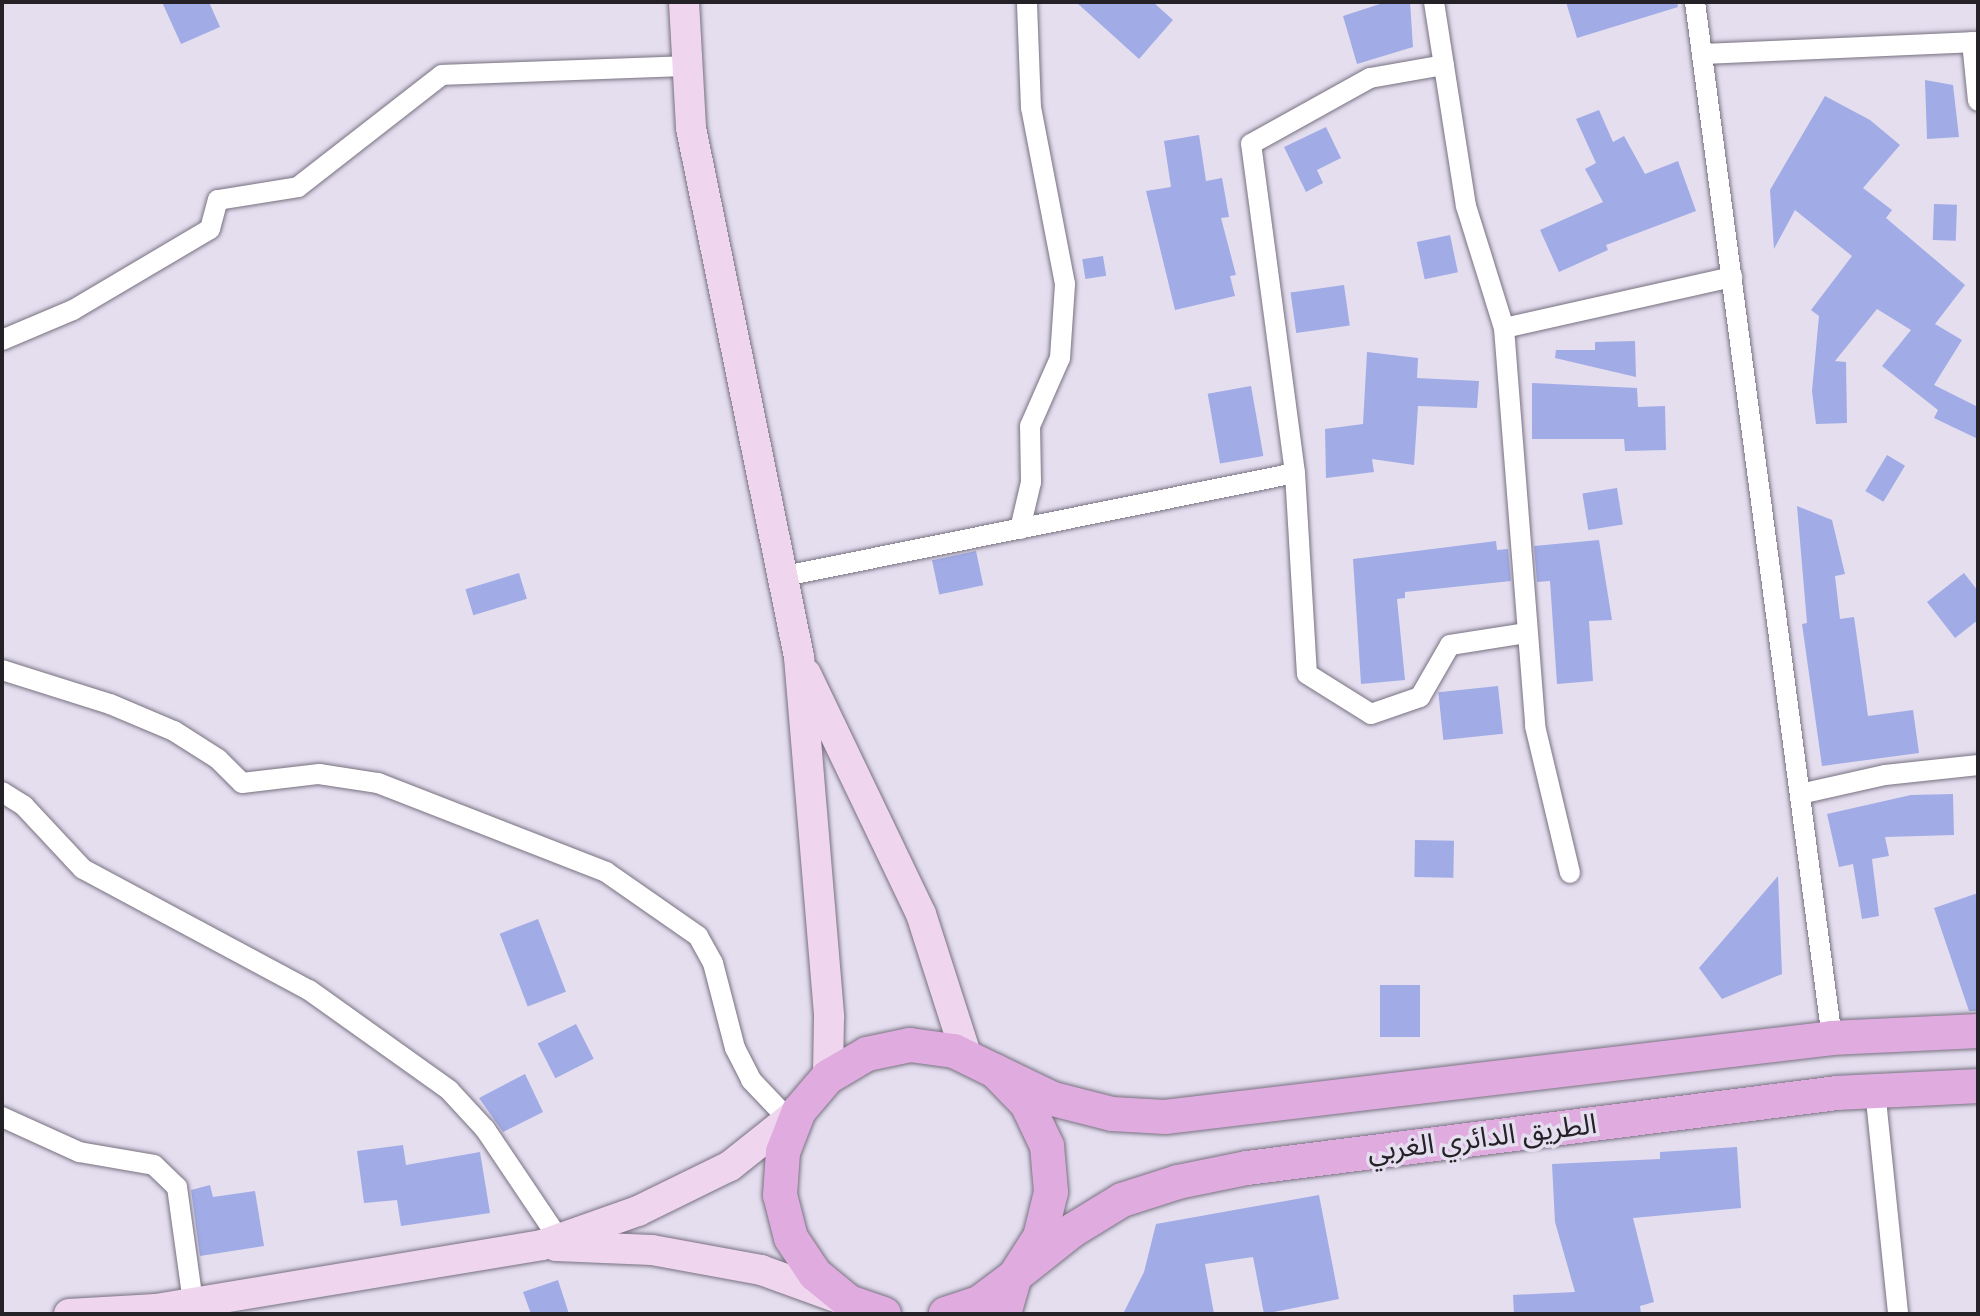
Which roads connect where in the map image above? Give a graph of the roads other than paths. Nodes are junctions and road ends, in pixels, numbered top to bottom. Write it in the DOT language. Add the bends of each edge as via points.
graph roads {
  1 [pos="684,2"];
  2 [pos="1027,2"];
  3 [pos="1434,2"];
  4 [pos="1695,2"];
  5 [pos="1975,42"];
  6 [pos="1702,54"];
  7 [pos="1444,65"];
  8 [pos="688,66"];
  9 [pos="1978,101"];
  10 [pos="1732,277"];
  11 [pos="1504,328"];
  12 [pos="2,340"];
  13 [pos="1295,473"];
  14 [pos="1020,529"];
  15 [pos="780,577"];
  16 [pos="1527,633"];
  17 [pos="799,657"];
  18 [pos="2,670"];
  19 [pos="1978,765"];
  20 [pos="2,792"];
  21 [pos="1800,794"];
  22 [pos="1570,873"];
  23 [pos="1978,1031"];
  24 [pos="1832,1038"];
  25 [pos="981,1064"];
  26 [pos="828,1077"];
  27 [pos="1978,1086"];
  28 [pos="1875,1090"];
  29 [pos="794,1115"];
  30 [pos="2,1117"];
  31 [pos="550,1242"];
  32 [pos="1015,1276"];
  33 [pos="193,1303"];
  34 [pos="855,1308"];
  35 [pos="69,1314"];
  36 [pos="884,1314"];
  37 [pos="946,1314"];
  38 [pos="1004,1314"];
  39 [pos="1898,1314"];
  1 -- 8 [label="street"];
  2 -- 14 [label="street" via="1031,108 1065,284 1060,358 1030,426 1031,482"];
  3 -- 7 [label="street"];
  4 -- 6 [label="street"];
  5 -- 6 [label="street"];
  5 -- 9 [label="street"];
  6 -- 10 [label="street"];
  7 -- 11 [label="street" via="1466,206"];
  7 -- 13 [label="street" via="1370,78 1251,144"];
  8 -- 12 [label="street" via="442,75 298,187 218,200 210,229 73,310"];
  8 -- 15 [label="street" via="691,128"];
  10 -- 11 [label="street"];
  10 -- 21 [label="street"];
  11 -- 16 [label="street"];
  13 -- 14 [label="street"];
  13 -- 16 [label="street" via="1307,674 1371,714 1420,697 1450,645"];
  14 -- 15 [label="street"];
  15 -- 17 [label="street"];
  16 -- 22 [label="street" via="1535,726"];
  17 -- 25 [label="street" via="921,914"];
  17 -- 26 [label="street" via="829,1017"];
  18 -- 29 [label="street" via="110,704 174,731 218,759 242,783 319,774 378,783 606,872 698,936 713,963 735,1048 751,1080"];
  19 -- 21 [label="street" via="1885,775"];
  20 -- 31 [label="street" via="24,806 83,869 309,990 449,1090 485,1129"];
  21 -- 24 [label="street"];
  23 -- 24 [label="main road, الطريق الدائري الغربي"];
  24 -- 25 [label="main road, الطريق الدائري الغربي" via="1165,1117 1112,1114 1053,1099"];
  25 -- 26 [label="main road, الطريق الدائري الغربي" via="910,1045 867,1054"];
  25 -- 32 [label="main road" via="1027,1104 1047,1146 1051,1192 1040,1237"];
  26 -- 29 [label="main road, الطريق الدائري الغربي"];
  27 -- 28 [label="main road, الطريق الدائري الغربي"];
  28 -- 32 [label="main road, الطريق الدائري الغربي" via="1247,1168 1178,1182 1122,1200"];
  28 -- 39 [label="street"];
  29 -- 31 [label="street" via="730,1166 638,1211"];
  29 -- 34 [label="main road, الطريق الدائري الغربي" via="783,1152 784,1209 791,1238 815,1274"];
  30 -- 33 [label="street" via="79,1152 154,1165 177,1187"];
  31 -- 33 [label="street"];
  31 -- 34 [label="street" via="652,1250 761,1270"];
  32 -- 37 [label="main road, الطريق الدائري الغربي" via="979,1303"];
  32 -- 38 [label="main road"];
  33 -- 35 [label="street"];
  34 -- 36 [label="main road"];
}
